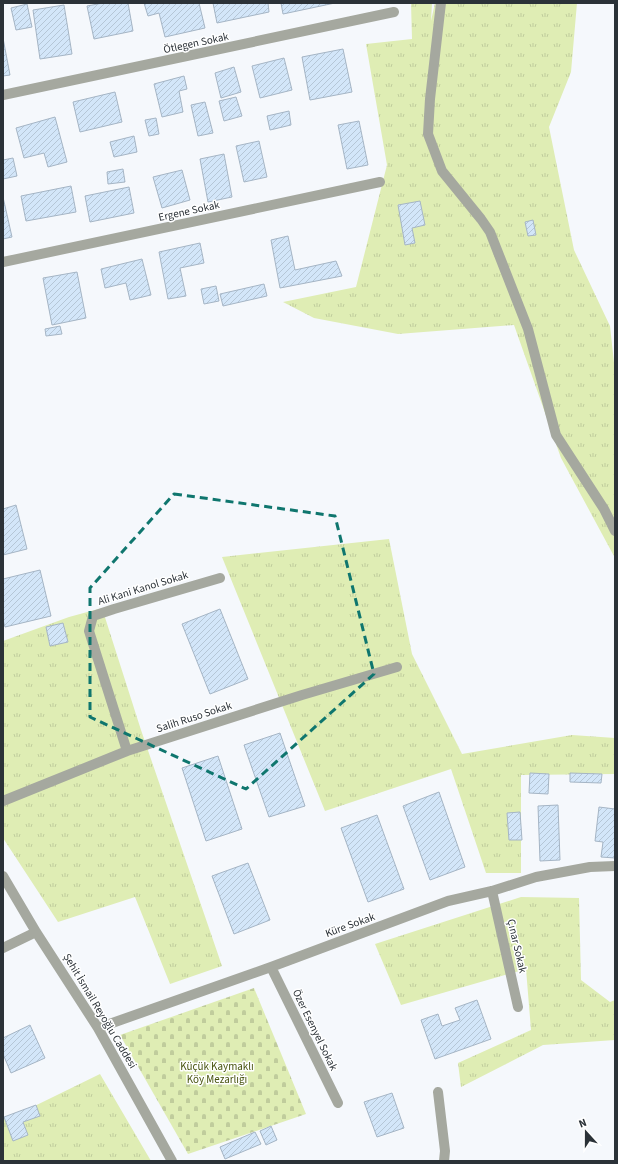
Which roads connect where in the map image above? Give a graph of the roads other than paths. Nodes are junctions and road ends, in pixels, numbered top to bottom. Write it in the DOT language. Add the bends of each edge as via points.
graph roads {
  1 [pos="441,3"];
  2 [pos="394,12"];
  3 [pos="3,95"];
  4 [pos="380,182"];
  5 [pos="3,262"];
  6 [pos="615,531"];
  7 [pos="220,578"];
  8 [pos="397,667"];
  9 [pos="127,751"];
  10 [pos="3,800"];
  11 [pos="615,866"];
  12 [pos="3,876"];
  13 [pos="492,891"];
  14 [pos="36,932"];
  15 [pos="3,948"];
  16 [pos="271,967"];
  17 [pos="518,1006"];
  18 [pos="98,1028"];
  19 [pos="438,1092"];
  20 [pos="338,1103"];
  21 [pos="172,1161"];
  22 [pos="444,1161"];
  1 -- 6 [label="street" via="428,134 442,171 490,232 528,329 556,435 604,509"];
  2 -- 3 [label="street, Ötlegen Sokak"];
  4 -- 5 [label="street, Ergene Sokak"];
  7 -- 9 [label="street, Ali Kani Kanol Sokak" via="94,616 89,631"];
  8 -- 9 [label="street, Salih Ruso Sokak"];
  9 -- 10 [label="street, Salih Ruso Sokak"];
  11 -- 13 [label="street, Küre Sokak" via="590,867 536,877"];
  12 -- 14 [label="street, Şehit İsmail Reyoğlu Caddesi"];
  13 -- 16 [label="street, Küre Sokak" via="448,902"];
  13 -- 17 [label="street, Çınar Sokak"];
  14 -- 15 [label="street"];
  14 -- 18 [label="street, Şehit İsmail Reyoğlu Caddesi"];
  16 -- 18 [label="street, Küre Sokak"];
  16 -- 20 [label="street, Özer Esenyel Sokak"];
  18 -- 21 [label="street, Şehit İsmail Reyoğlu Caddesi"];
  19 -- 22 [label="street"];
}
